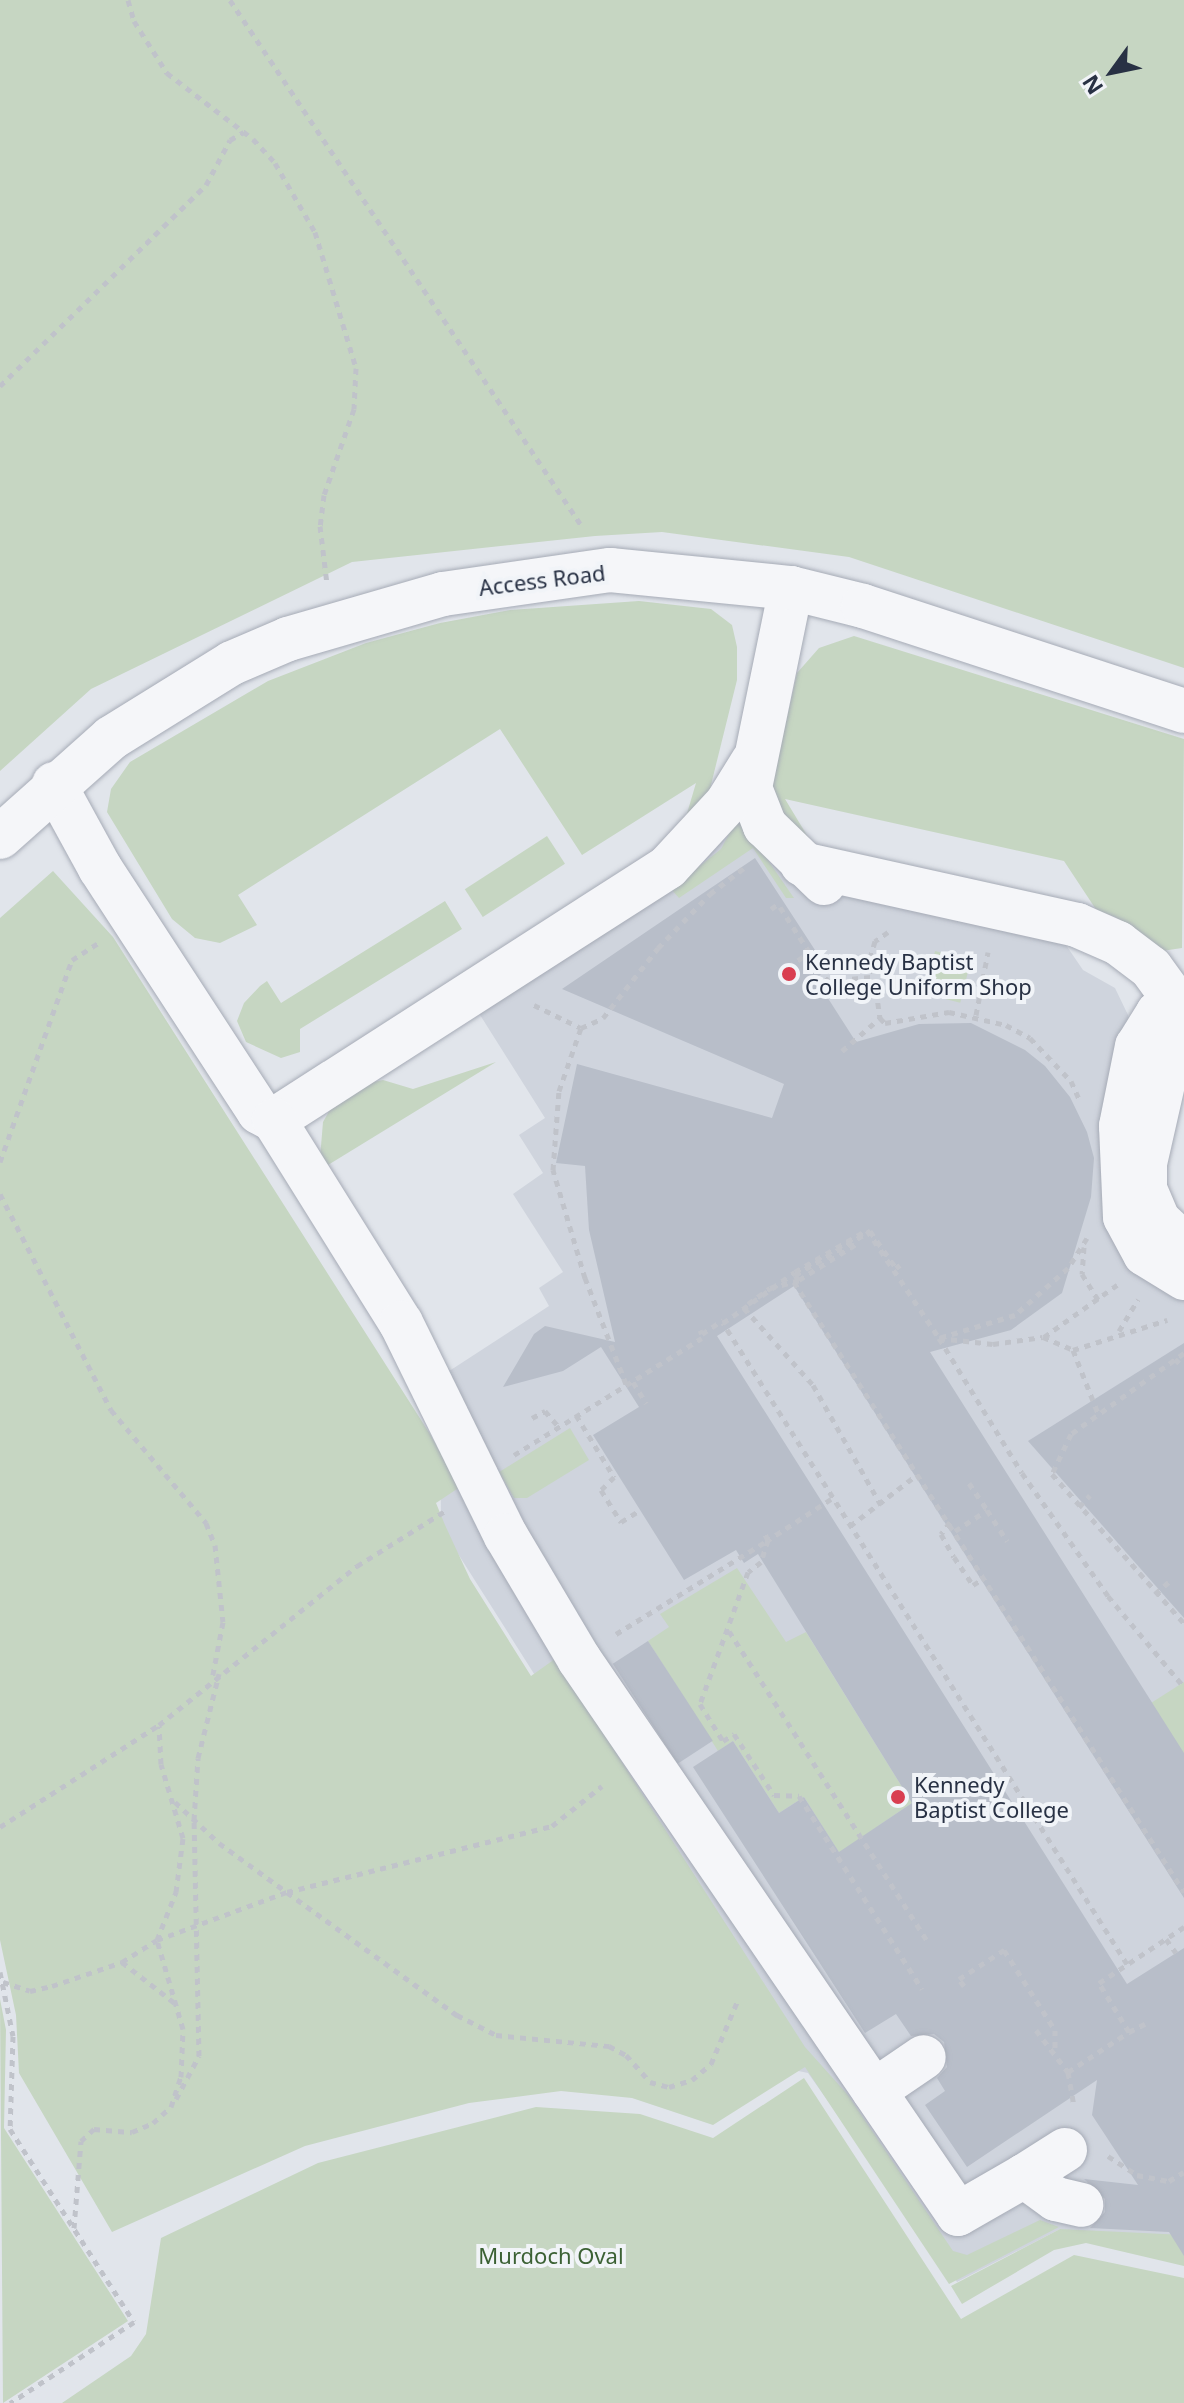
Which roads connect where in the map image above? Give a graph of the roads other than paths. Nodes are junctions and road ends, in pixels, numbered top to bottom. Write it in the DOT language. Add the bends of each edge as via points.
graph roads {
  1 [pos="791,588"];
  2 [pos="1184,711"];
  3 [pos="753,761"];
  4 [pos="54,784"];
  5 [pos="0,837"];
  6 [pos="1164,972"];
  7 [pos="274,1120"];
  8 [pos="1184,1244"];
  9 [pos="1184,1278"];
  10 [pos="924,2057"];
  11 [pos="874,2091"];
  12 [pos="1065,2150"];
  13 [pos="1024,2176"];
  14 [pos="1081,2205"];
  1 -- 2 [label="street, Access Road" via="863,606"];
  1 -- 3 [label="street"];
  1 -- 4 [label="street, Access Road" via="610,570 515,580 365,614 232,663 111,738"];
  3 -- 6 [label="street" via="750,788 757,814 786,878 845,901"];
  3 -- 7 [label="street" via="727,803 656,875"];
  4 -- 5 [label="street, Access Road"];
  4 -- 7 [label="street" via="100,868 259,1112"];
  6 -- 8 [label="street" via="1175,1039 1144,1178 1158,1220"];
  6 -- 9 [label="street" via="1158,1013 1137,1046 1121,1126 1125,1217 1145,1254"];
  7 -- 11 [label="street" via="493,1471 579,1659"];
  10 -- 11 [label="street"];
  11 -- 13 [label="street" via="958,2214"];
  12 -- 13 [label="street"];
  13 -- 14 [label="street" via="1056,2199"];
}
